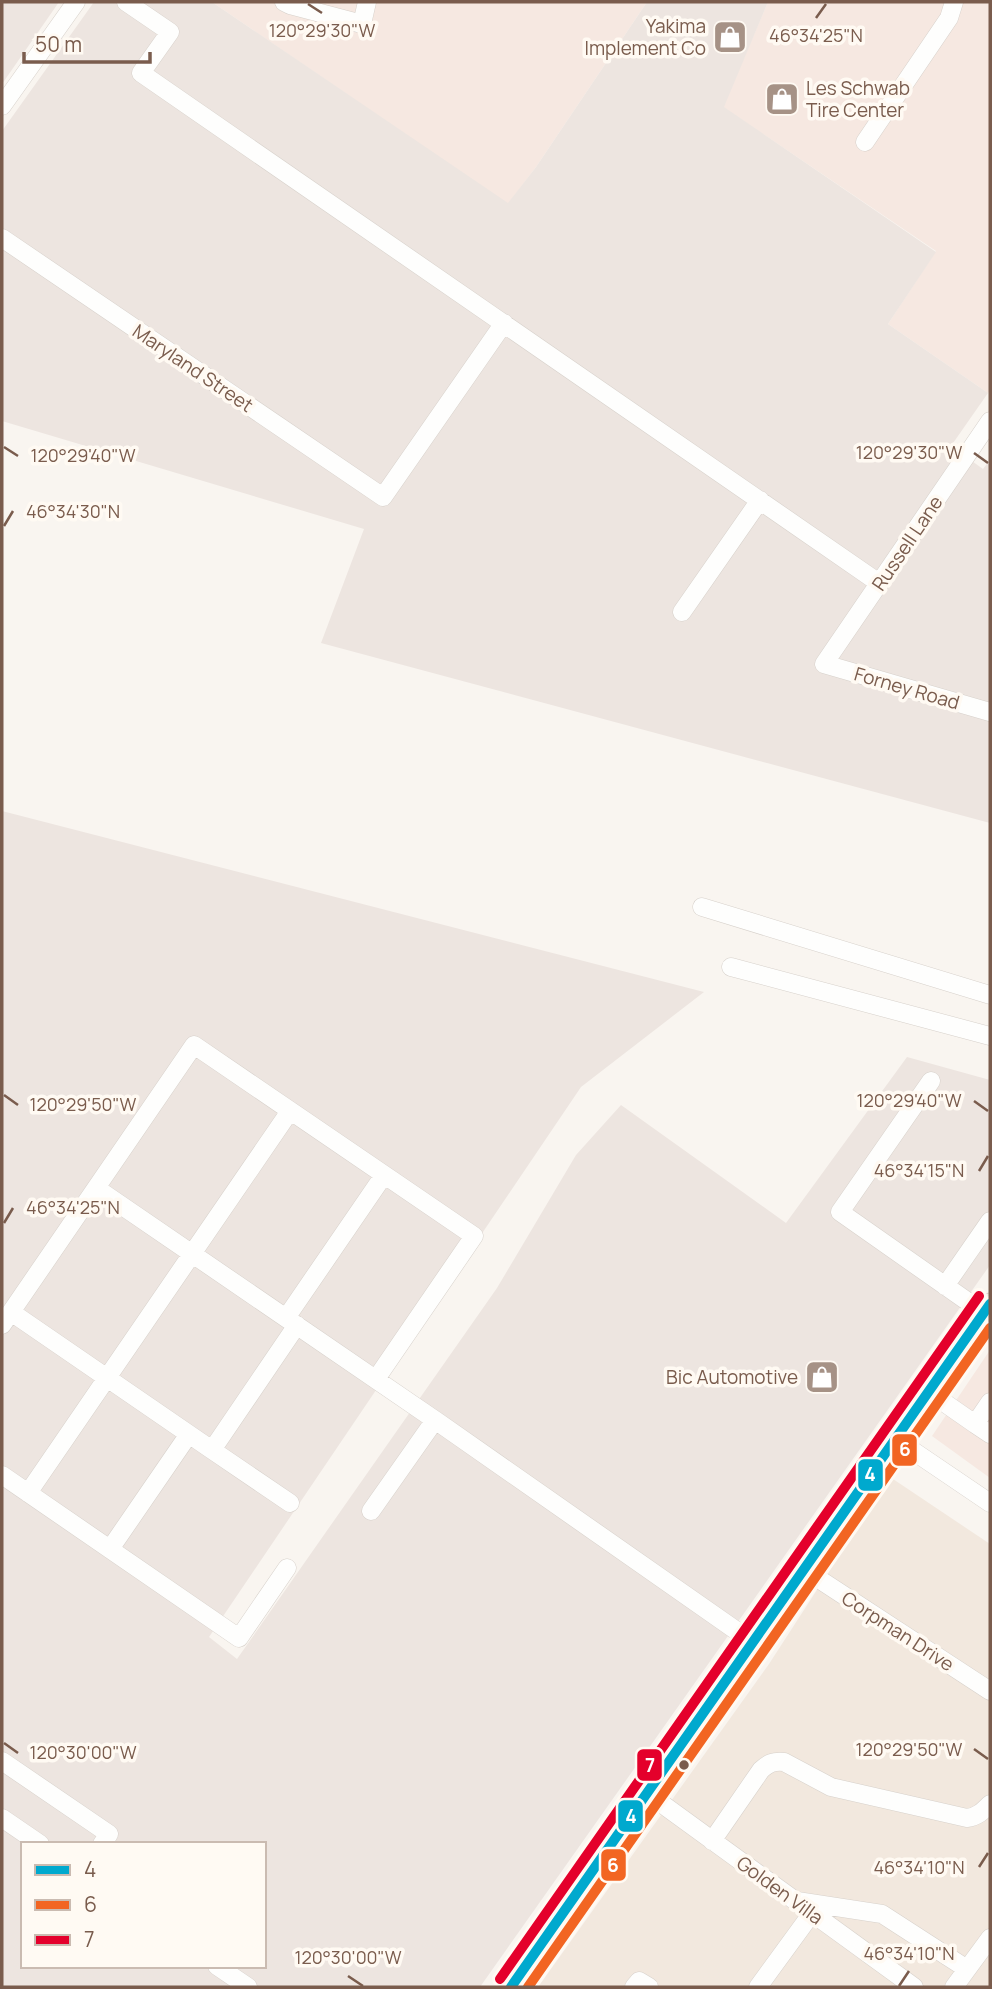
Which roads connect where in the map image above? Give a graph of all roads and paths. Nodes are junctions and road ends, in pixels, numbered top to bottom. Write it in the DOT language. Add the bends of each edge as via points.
graph roads {
  1 [pos="76,2"];
  2 [pos="126,2"];
  3 [pos="284,2"];
  4 [pos="367,2"];
  5 [pos="954,2"];
  6 [pos="2,106"];
  7 [pos="865,142"];
  8 [pos="2,238"];
  9 [pos="504,323"];
  10 [pos="990,421"];
  11 [pos="760,500"];
  12 [pos="879,583"];
  13 [pos="682,612"];
  14 [pos="824,664"];
  15 [pos="990,712"];
  16 [pos="702,907"];
  17 [pos="731,967"];
  18 [pos="990,995"];
  19 [pos="990,1036"];
  20 [pos="931,1082"];
  21 [pos="290,1111"];
  22 [pos="384,1175"];
  23 [pos="96,1188"];
  24 [pos="990,1221"];
  25 [pos="192,1254"];
  26 [pos="945,1286"];
  27 [pos="987,1309"];
  28 [pos="6,1319"];
  29 [pos="292,1322"];
  30 [pos="107,1378"];
  31 [pos="376,1379"];
  32 [pos="929,1392"];
  33 [pos="990,1402"];
  34 [pos="435,1420"];
  35 [pos="983,1429"];
  36 [pos="189,1434"];
  37 [pos="897,1440"];
  38 [pos="212,1450"];
  39 [pos="2,1475"];
  40 [pos="28,1493"];
  41 [pos="290,1503"];
  42 [pos="990,1503"];
  43 [pos="372,1511"];
  44 [pos="110,1549"];
  45 [pos="287,1569"];
  46 [pos="806,1570"];
  47 [pos="754,1643"];
  48 [pos="990,1691"];
  49 [pos="2,1761"];
  50 [pos="646,1793"];
  51 [pos="990,1804"];
  52 [pos="2,1818"];
  53 [pos="712,1841"];
  54 [pos="37,1842"];
  55 [pos="103,1842"];
  56 [pos="794,1900"];
  57 [pos="812,1913"];
  58 [pos="990,1938"];
  59 [pos="221,1968"];
  60 [pos="967,1969"];
  61 [pos="248,1987"];
  62 [pos="511,1987"];
  63 [pos="634,1987"];
  64 [pos="649,1987"];
  65 [pos="758,1987"];
  66 [pos="914,1987"];
  67 [pos="954,1987"];
  1 -- 6 [label="street"];
  2 -- 9 [label="street" via="170,32 141,73"];
  3 -- 4 [label="street" via="362,24"];
  5 -- 7 [label="street" via="949,18"];
  8 -- 9 [label="street, Maryland Street" via="383,497"];
  9 -- 11 [label="street"];
  10 -- 12 [label="street, Russell Lane"];
  11 -- 12 [label="street"];
  11 -- 13 [label="street"];
  12 -- 14 [label="street, Russell Lane"];
  14 -- 15 [label="street, Forney Road"];
  16 -- 18 [label="street"];
  17 -- 19 [label="street"];
  20 -- 26 [label="street" via="839,1212"];
  21 -- 22 [label="street"];
  21 -- 23 [label="street" via="194,1045"];
  21 -- 25 [label="street"];
  22 -- 29 [label="street"];
  22 -- 31 [label="street" via="474,1236"];
  23 -- 25 [label="street"];
  23 -- 28 [label="street"];
  24 -- 26 [label="street"];
  25 -- 29 [label="street"];
  25 -- 30 [label="street"];
  26 -- 27 [label="street"];
  27 -- 32 [label="main road"];
  28 -- 30 [label="street"];
  29 -- 31 [label="street"];
  29 -- 38 [label="street"];
  30 -- 36 [label="street"];
  30 -- 40 [label="street"];
  31 -- 34 [label="street"];
  32 -- 35 [label="street"];
  32 -- 37 [label="main road"];
  33 -- 35 [label="street"];
  34 -- 43 [label="street"];
  34 -- 47 [label="street"];
  36 -- 38 [label="street"];
  36 -- 44 [label="street"];
  37 -- 42 [label="street"];
  37 -- 46 [label="main road"];
  38 -- 41 [label="street"];
  39 -- 40 [label="street"];
  40 -- 44 [label="street"];
  44 -- 45 [label="street" via="239,1638"];
  46 -- 47 [label="main road"];
  46 -- 48 [label="street, Corpman Drive"];
  47 -- 50 [label="main road"];
  49 -- 55 [label="street" via="109,1834"];
  50 -- 53 [label="street, Golden Villa"];
  50 -- 62 [label="main road"];
  51 -- 53 [label="street" via="967,1818 831,1787 775,1761 761,1770"];
  52 -- 54 [label="street"];
  53 -- 56 [label="street, Golden Villa"];
  56 -- 57 [label="street, Golden Villa"];
  56 -- 60 [label="street" via="882,1914"];
  57 -- 65 [label="street"];
  57 -- 66 [label="street, Golden Villa"];
  58 -- 60 [label="street"];
  59 -- 61 [label="street"];
  60 -- 67 [label="street"];
  63 -- 64 [label="street" via="639,1981"];
}
